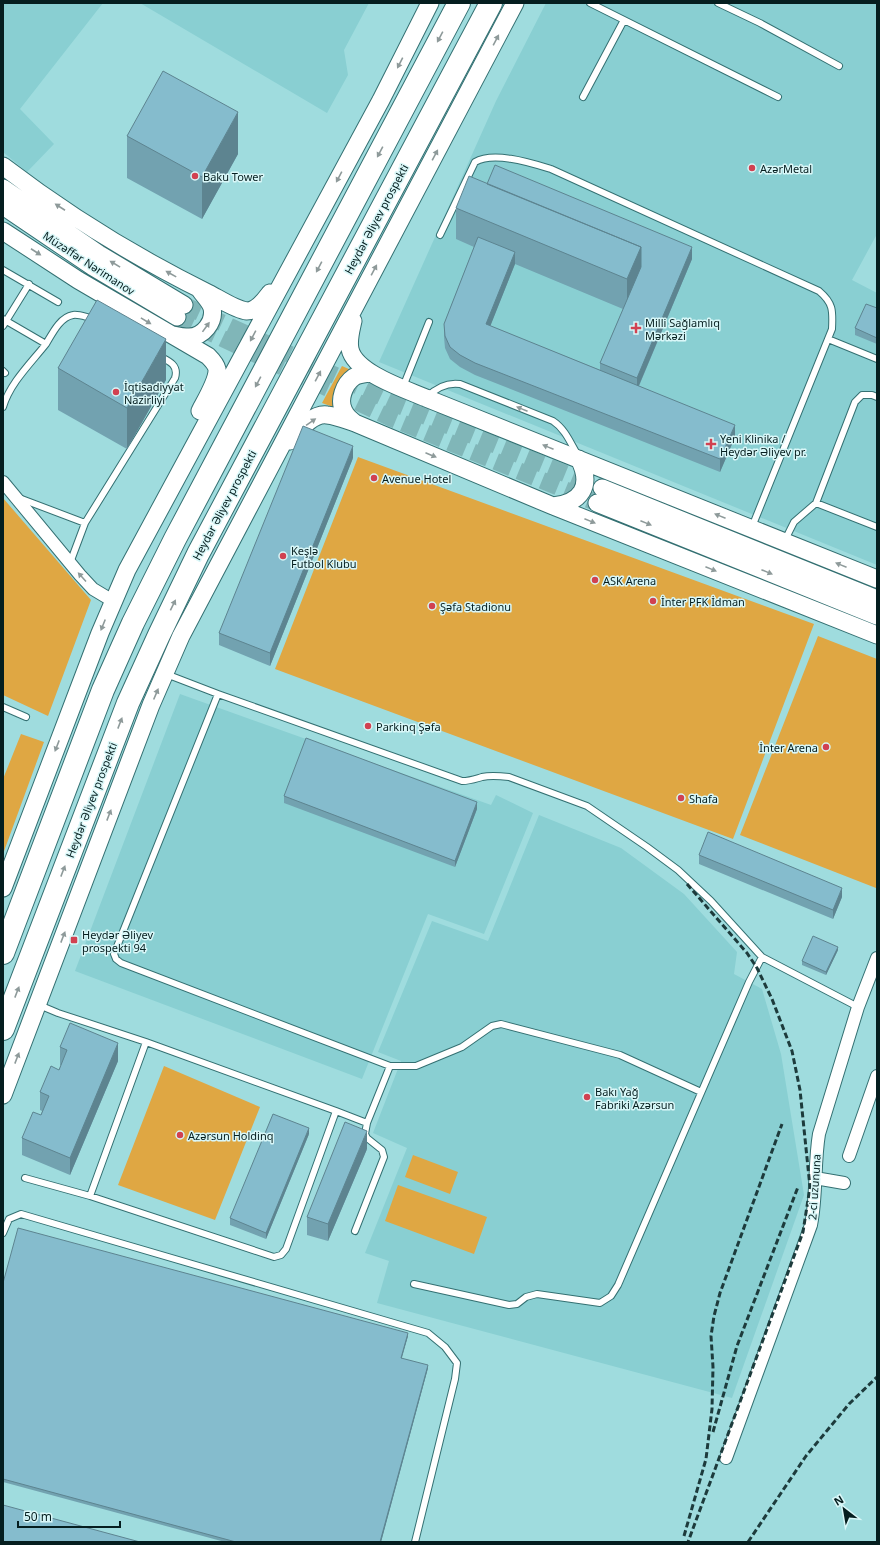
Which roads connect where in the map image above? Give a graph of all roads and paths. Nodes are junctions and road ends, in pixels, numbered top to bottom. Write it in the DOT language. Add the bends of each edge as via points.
graph roads {
  1 [pos="430,3"];
  2 [pos="459,3"];
  3 [pos="491,3"];
  4 [pos="515,3"];
  5 [pos="590,3"];
  6 [pos="718,3"];
  7 [pos="624,20"];
  8 [pos="839,66"];
  9 [pos="583,97"];
  10 [pos="778,97"];
  11 [pos="3,166"];
  12 [pos="3,188"];
  13 [pos="3,206"];
  14 [pos="3,231"];
  15 [pos="440,235"];
  16 [pos="3,270"];
  17 [pos="285,276"];
  18 [pos="29,284"];
  19 [pos="199,289"];
  20 [pos="58,302"];
  21 [pos="356,305"];
  22 [pos="4,322"];
  23 [pos="98,322"];
  24 [pos="429,322"];
  25 [pos="171,335"];
  26 [pos="828,339"];
  27 [pos="46,344"];
  28 [pos="151,351"];
  29 [pos="877,359"];
  30 [pos="370,373"];
  31 [pos="403,388"];
  32 [pos="877,397"];
  33 [pos="426,398"];
  34 [pos="3,406"];
  35 [pos="355,423"];
  36 [pos="274,459"];
  37 [pos="579,459"];
  38 [pos="3,482"];
  39 [pos="16,497"];
  40 [pos="816,503"];
  41 [pos="552,506"];
  42 [pos="85,523"];
  43 [pos="877,527"];
  44 [pos="752,529"];
  45 [pos="784,542"];
  46 [pos="70,563"];
  47 [pos="127,570"];
  48 [pos="877,579"];
  49 [pos="877,599"];
  50 [pos="113,601"];
  51 [pos="877,616"];
  52 [pos="877,635"];
  53 [pos="165,674"];
  54 [pos="218,694"];
  55 [pos="3,707"];
  56 [pos="26,717"];
  57 [pos="3,888"];
  58 [pos="3,953"];
  59 [pos="762,957"];
  60 [pos="877,958"];
  61 [pos="37,1004"];
  62 [pos="858,1007"];
  63 [pos="3,1029"];
  64 [pos="146,1042"];
  65 [pos="390,1066"];
  66 [pos="877,1076"];
  67 [pos="702,1092"];
  68 [pos="3,1095"];
  69 [pos="336,1111"];
  70 [pos="367,1123"];
  71 [pos="849,1156"];
  72 [pos="25,1178"];
  73 [pos="815,1178"];
  74 [pos="844,1183"];
  75 [pos="90,1196"];
  76 [pos="355,1231"];
  77 [pos="3,1233"];
  78 [pos="414,1284"];
  79 [pos="726,1458"];
  80 [pos="414,1542"];
  1 -- 17 [label="main road, one-way" via="381,100"];
  2 -- 58 [label="highway, one-way" via="133,623 103,690"];
  63 -- 3 [label="highway, Heydər Əliyev prospekti, one-way" via="128,702 159,635 202,547"];
  21 -- 4 [label="main road, one-way"];
  5 -- 7 [label="lane"];
  6 -- 8 [label="lane"];
  7 -- 9 [label="lane"];
  7 -- 10 [label="lane"];
  19 -- 11 [label="main road, one-way" via="105,238"];
  13 -- 12 [label="main road, Müzəffər Nərimanov, one-way" via="93,267 181,311"];
  14 -- 25 [label="main road, one-way" via="103,298"];
  15 -- 26 [label="lane" via="475,162 482,158 521,159 551,169 819,291 828,299 833,313"];
  16 -- 18 [label="lane"];
  17 -- 19 [label="main road" via="261,304 250,311 240,309"];
  17 -- 47 [label="main road, one-way"];
  18 -- 20 [label="lane"];
  18 -- 22 [label="lane"];
  25 -- 19 [label="main road, one-way" via="190,337 205,330 212,316 212,308"];
  21 -- 30 [label="main road" via="349,341 350,350 360,366"];
  36 -- 21 [label="main road, one-way"];
  22 -- 27 [label="lane"];
  23 -- 27 [label="lane" via="93,315 67,316"];
  24 -- 31 [label="lane"];
  25 -- 47 [label="main road" via="208,356 216,365 216,376"];
  26 -- 29 [label="lane"];
  26 -- 44 [label="lane"];
  27 -- 34 [label="lane" via="17,381"];
  28 -- 42 [label="lane" via="173,364 175,378"];
  30 -- 31 [label="main road"];
  30 -- 35 [label="main road" via="353,378 345,386 341,397 344,412"];
  31 -- 33 [label="main road"];
  32 -- 40 [label="lane" via="862,395 855,402"];
  37 -- 33 [label="main road, one-way"];
  37 -- 33 [label="lane, one-way" via="566,433 558,424 546,418 460,384 444,385 435,389"];
  36 -- 35 [label="main road, one-way" via="302,428 318,416 326,414"];
  35 -- 41 [label="main road, one-way"];
  36 -- 53 [label="main road" via="181,636"];
  37 -- 41 [label="main road" via="586,476 580,495 564,505"];
  44 -- 37 [label="main road, one-way"];
  38 -- 39 [label="street"];
  39 -- 42 [label="lane"];
  39 -- 46 [label="street"];
  40 -- 43 [label="lane"];
  40 -- 45 [label="lane" via="794,522"];
  41 -- 52 [label="main road, one-way"];
  42 -- 46 [label="lane"];
  44 -- 45 [label="main road"];
  48 -- 45 [label="main road, one-way"];
  50 -- 46 [label="street, one-way" via="93,588"];
  47 -- 50 [label="main road"];
  49 -- 51 [label="main road, one-way" via="599,496"];
  50 -- 57 [label="main road, one-way"];
  53 -- 54 [label="lane"];
  61 -- 53 [label="main road, one-way"];
  54 -- 59 [label="lane" via="462,781 498,775 509,777 587,806 678,870 711,901"];
  54 -- 65 [label="lane" via="114,954 116,959"];
  55 -- 56 [label="lane"];
  59 -- 62 [label="lane"];
  59 -- 67 [label="lane"];
  60 -- 62 [label="street, 2-ci uzununa"];
  61 -- 64 [label="lane"];
  68 -- 61 [label="main road, one-way"];
  62 -- 73 [label="street, 2-ci uzununa" via="819,1134"];
  64 -- 69 [label="lane"];
  64 -- 75 [label="lane"];
  65 -- 67 [label="lane" via="416,1066 462,1047 492,1026 501,1024 620,1055"];
  65 -- 70 [label="lane"];
  66 -- 71 [label="street"];
  67 -- 78 [label="lane" via="611,1296 600,1303 537,1294 526,1297 517,1304 508,1305"];
  69 -- 70 [label="lane"];
  69 -- 75 [label="lane" via="286,1249 281,1255 274,1257"];
  70 -- 76 [label="lane" via="367,1138 382,1150 384,1157"];
  72 -- 75 [label="lane"];
  73 -- 74 [label="street"];
  73 -- 79 [label="street, 2-ci uzununa" via="811,1225"];
  77 -- 80 [label="lane" via="10,1219 21,1214 428,1332 445,1347 456,1363 455,1378"];
}
